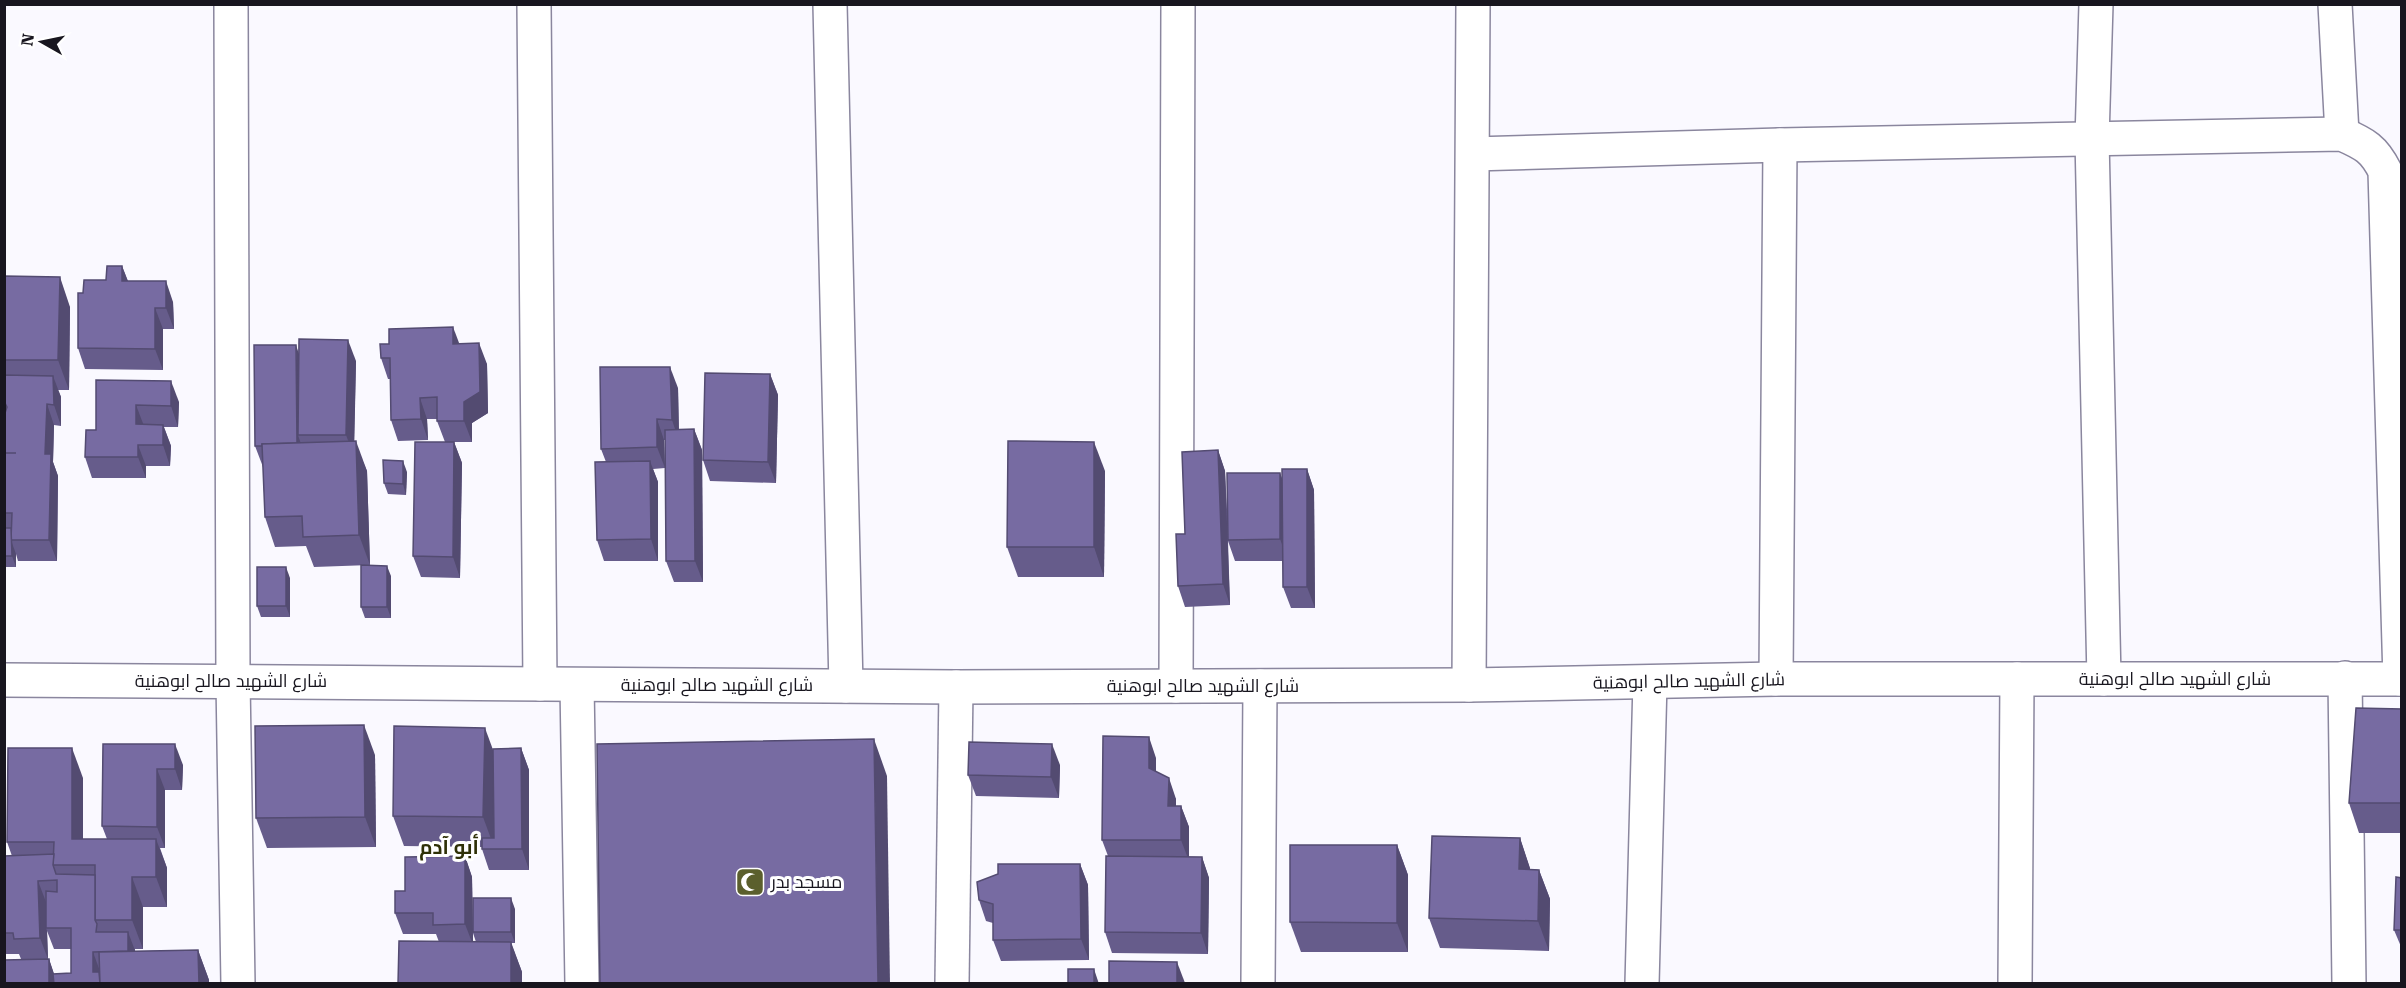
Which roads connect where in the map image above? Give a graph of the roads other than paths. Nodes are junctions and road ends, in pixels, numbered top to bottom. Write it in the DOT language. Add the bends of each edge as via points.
graph roads {
  1 [pos="231,4"];
  2 [pos="534,4"];
  3 [pos="830,4"];
  4 [pos="1178,4"];
  5 [pos="1473,4"];
  6 [pos="2096,4"];
  7 [pos="2335,4"];
  8 [pos="2342,134"];
  9 [pos="2092,139"];
  10 [pos="1779,145"];
  11 [pos="1473,154"];
  12 [pos="2345,678"];
  13 [pos="1776,679"];
  14 [pos="2017,679"];
  15 [pos="2104,679"];
  16 [pos="2401,679"];
  17 [pos="4,680"];
  18 [pos="233,681"];
  19 [pos="1650,682"];
  20 [pos="540,684"];
  21 [pos="577,685"];
  22 [pos="1469,685"];
  23 [pos="846,686"];
  24 [pos="1176,686"];
  25 [pos="1260,686"];
  26 [pos="956,687"];
  27 [pos="238,984"];
  28 [pos="582,984"];
  29 [pos="952,984"];
  30 [pos="1258,984"];
  31 [pos="1641,984"];
  32 [pos="2015,984"];
  33 [pos="2349,984"];
  1 -- 18 [label="street"];
  2 -- 20 [label="street"];
  3 -- 23 [label="street"];
  4 -- 24 [label="street"];
  5 -- 11 [label="street"];
  6 -- 9 [label="street"];
  7 -- 8 [label="street"];
  8 -- 9 [label="street"];
  8 -- 16 [label="street" via="2365,144 2378,156 2385,171"];
  9 -- 10 [label="street"];
  9 -- 15 [label="street"];
  10 -- 11 [label="street"];
  10 -- 13 [label="street"];
  11 -- 22 [label="street"];
  12 -- 15 [label="street, شارع الشهيد صالح ابوهنية"];
  12 -- 16 [label="street, شارع الشهيد صالح ابوهنية"];
  12 -- 33 [label="street"];
  13 -- 14 [label="street, شارع الشهيد صالح ابوهنية"];
  13 -- 19 [label="street, شارع الشهيد صالح ابوهنية"];
  14 -- 15 [label="street, شارع الشهيد صالح ابوهنية"];
  14 -- 32 [label="street"];
  17 -- 18 [label="street, شارع الشهيد صالح ابوهنية"];
  18 -- 20 [label="street, شارع الشهيد صالح ابوهنية"];
  18 -- 27 [label="street"];
  19 -- 22 [label="street, شارع الشهيد صالح ابوهنية"];
  19 -- 31 [label="street"];
  20 -- 21 [label="street, شارع الشهيد صالح ابوهنية"];
  21 -- 23 [label="street, شارع الشهيد صالح ابوهنية"];
  21 -- 28 [label="street"];
  22 -- 25 [label="street, شارع الشهيد صالح ابوهنية"];
  23 -- 26 [label="street, شارع الشهيد صالح ابوهنية"];
  24 -- 25 [label="street, شارع الشهيد صالح ابوهنية"];
  24 -- 26 [label="street, شارع الشهيد صالح ابوهنية"];
  25 -- 30 [label="street"];
  26 -- 29 [label="street"];
}
